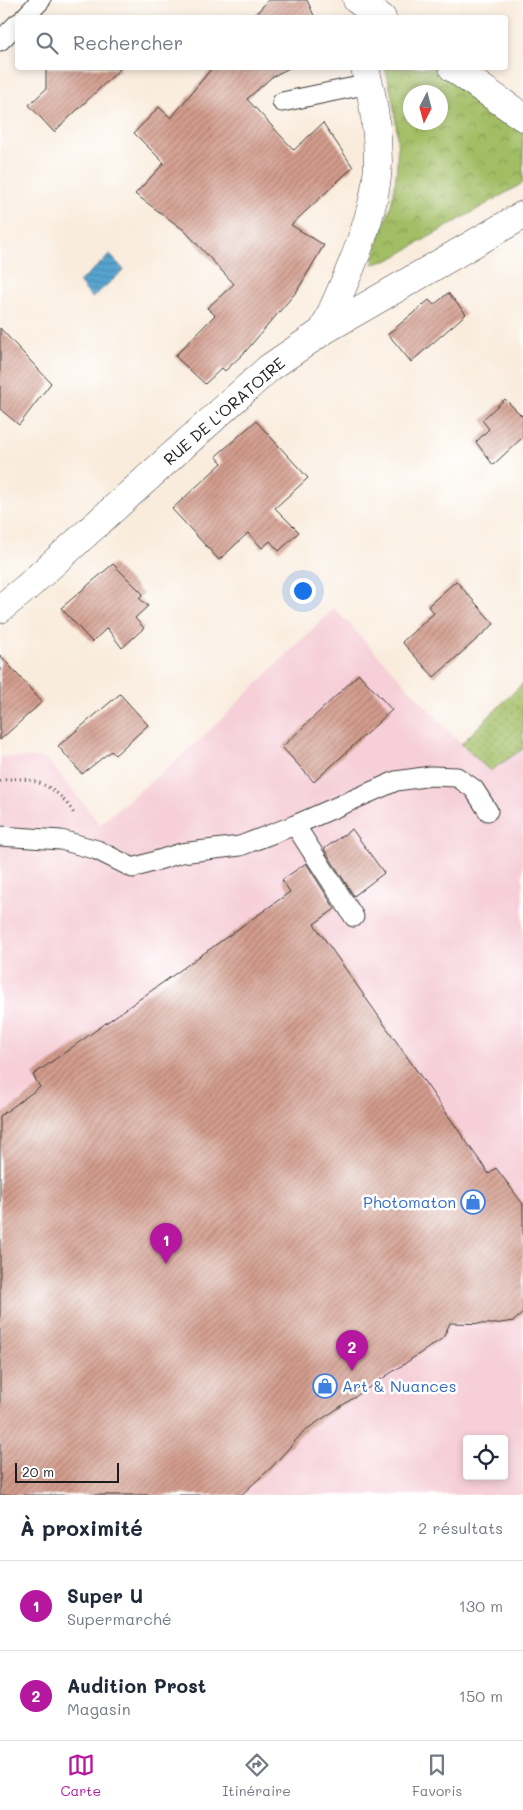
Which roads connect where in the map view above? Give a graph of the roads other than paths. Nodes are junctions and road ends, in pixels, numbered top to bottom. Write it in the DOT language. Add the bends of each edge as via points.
graph roads {
  1 [pos="41,0"];
  2 [pos="347,0"];
  3 [pos="357,0"];
  4 [pos="27,15"];
  5 [pos="350,15"];
  6 [pos="378,15"];
  7 [pos="15,27"];
  8 [pos="0,41"];
  9 [pos="456,70"];
  10 [pos="367,76"];
  11 [pos="282,102"];
  12 [pos="523,117"];
  13 [pos="523,215"];
  14 [pos="323,331"];
  15 [pos="0,609"];
  16 [pos="488,811"];
  17 [pos="295,825"];
  18 [pos="0,836"];
  19 [pos="354,917"];
  1 -- 4 [label="lane"];
  2 -- 5 [label="street"];
  3 -- 6 [label="street"];
  7 -- 8 [label="lane"];
  9 -- 12 [label="street"];
  10 -- 11 [label="lane"];
  10 -- 14 [label="street" via="378,162 372,204 354,260"];
  13 -- 14 [label="street, RUE DE L'ORATOIRE"];
  14 -- 15 [label="street, RUE DE L'ORATOIRE" via="269,368"];
  16 -- 17 [label="lane" via="474,789 457,777 431,776 396,781"];
  17 -- 18 [label="lane" via="240,846 182,853 133,868 97,850 61,840"];
  17 -- 19 [label="lane"];
}
